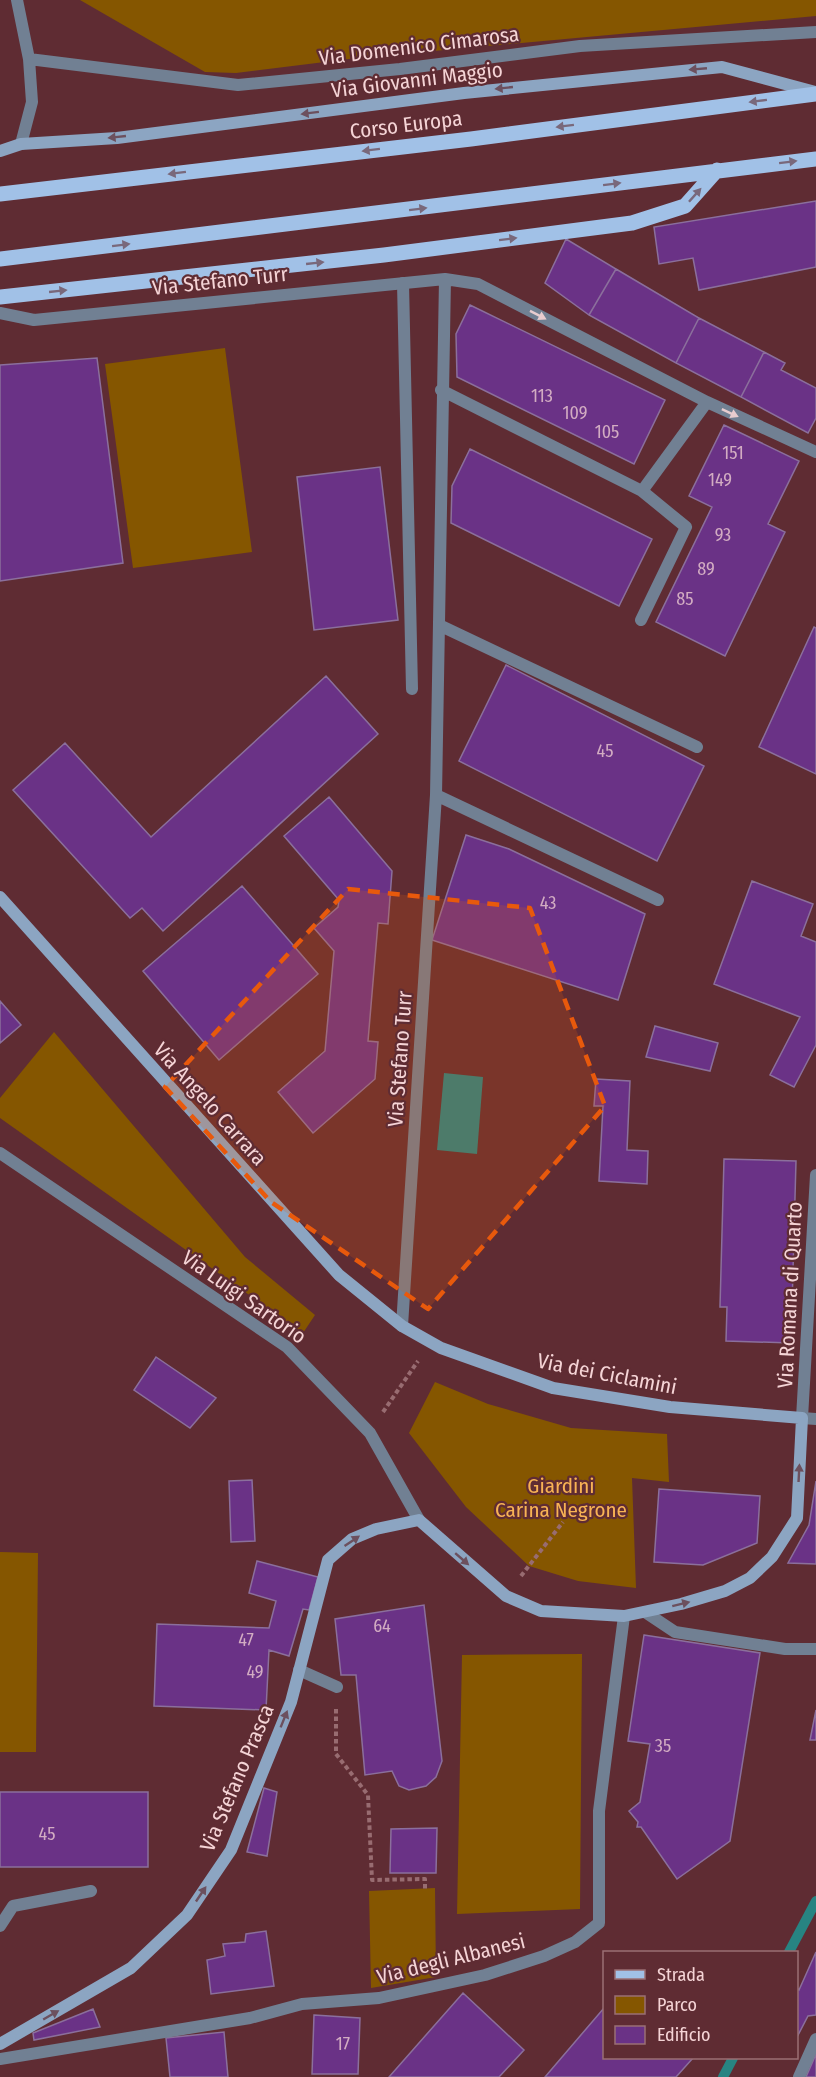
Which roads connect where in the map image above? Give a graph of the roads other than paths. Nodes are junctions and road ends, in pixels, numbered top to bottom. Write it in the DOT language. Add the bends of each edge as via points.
graph roads {
  1 [pos="17,0"];
  2 [pos="816,32"];
  3 [pos="29,59"];
  4 [pos="816,93"];
  5 [pos="21,144"];
  6 [pos="0,151"];
  7 [pos="816,159"];
  8 [pos="717,170"];
  9 [pos="0,194"];
  10 [pos="0,259"];
  11 [pos="445,279"];
  12 [pos="403,283"];
  13 [pos="0,297"];
  14 [pos="0,313"];
  15 [pos="441,390"];
  16 [pos="706,402"];
  17 [pos="816,452"];
  18 [pos="642,491"];
  19 [pos="641,620"];
  20 [pos="439,625"];
  21 [pos="412,689"];
  22 [pos="697,747"];
  23 [pos="436,795"];
  24 [pos="0,897"];
  25 [pos="658,900"];
  26 [pos="0,1153"];
  27 [pos="816,1175"];
  28 [pos="402,1326"];
  29 [pos="802,1418"];
  30 [pos="816,1419"];
  31 [pos="419,1520"];
  32 [pos="645,1612"];
  33 [pos="624,1616"];
  34 [pos="816,1649"];
  35 [pos="299,1671"];
  36 [pos="337,1687"];
  37 [pos="92,1891"];
  38 [pos="0,1926"];
  39 [pos="816,2039"];
  40 [pos="0,2044"];
  41 [pos="0,2059"];
  42 [pos="799,2077"];
  1 -- 3 [label="street"];
  2 -- 3 [label="street, Via Domenico Cimarosa" via="580,46 238,85"];
  3 -- 5 [label="street" via="32,102"];
  4 -- 5 [label="street, Via Giovanni Maggio, one-way" via="722,67 464,93 117,138"];
  4 -- 9 [label="main road, Corso Europa, one-way" via="471,139"];
  5 -- 6 [label="street, Via Giovanni Maggio"];
  8 -- 7 [label="main road, one-way"];
  10 -- 8 [label="main road, one-way"];
  13 -- 8 [label="main road, one-way" via="632,223 685,206"];
  11 -- 12 [label="street, Via Stefano Turr"];
  11 -- 15 [label="street, Via Stefano Turr"];
  11 -- 16 [label="street, Via Stefano Turr, one-way" via="478,284"];
  12 -- 14 [label="street, Via Stefano Turr" via="34,320"];
  12 -- 21 [label="street"];
  15 -- 18 [label="street"];
  15 -- 20 [label="street, Via Stefano Turr"];
  16 -- 17 [label="street, Via Stefano Turr, one-way"];
  16 -- 18 [label="street"];
  18 -- 19 [label="street" via="686,527"];
  20 -- 22 [label="street"];
  20 -- 23 [label="street, Via Stefano Turr"];
  23 -- 25 [label="street"];
  23 -- 28 [label="street, Via Stefano Turr"];
  24 -- 28 [label="street, Via Angelo Carrara" via="339,1275"];
  26 -- 31 [label="street, Via Luigi Sartorio" via="286,1347 370,1433"];
  27 -- 29 [label="street, Via Romana di Quarto"];
  28 -- 29 [label="street, Via dei Ciclamini" via="431,1342 553,1388 670,1407"];
  29 -- 30 [label="street, Via dei Ciclamini"];
  32 -- 29 [label="street, one-way" via="725,1591 750,1578 772,1557 796,1518"];
  31 -- 33 [label="street, one-way" via="506,1596 541,1611"];
  35 -- 31 [label="street, Via Stefano Prasca, one-way" via="328,1560 352,1539 376,1528"];
  32 -- 33 [label="street"];
  32 -- 34 [label="street" via="675,1632 785,1649"];
  33 -- 41 [label="street, Via degli Albanesi" via="599,1811 599,1923 575,1942 485,1975 379,1998 302,2004 250,2018"];
  35 -- 36 [label="street"];
  40 -- 35 [label="street, Via Stefano Prasca, one-way" via="130,1968 187,1915 231,1851 291,1701"];
  37 -- 38 [label="street" via="13,1906"];
  39 -- 42 [label="street"];
}
